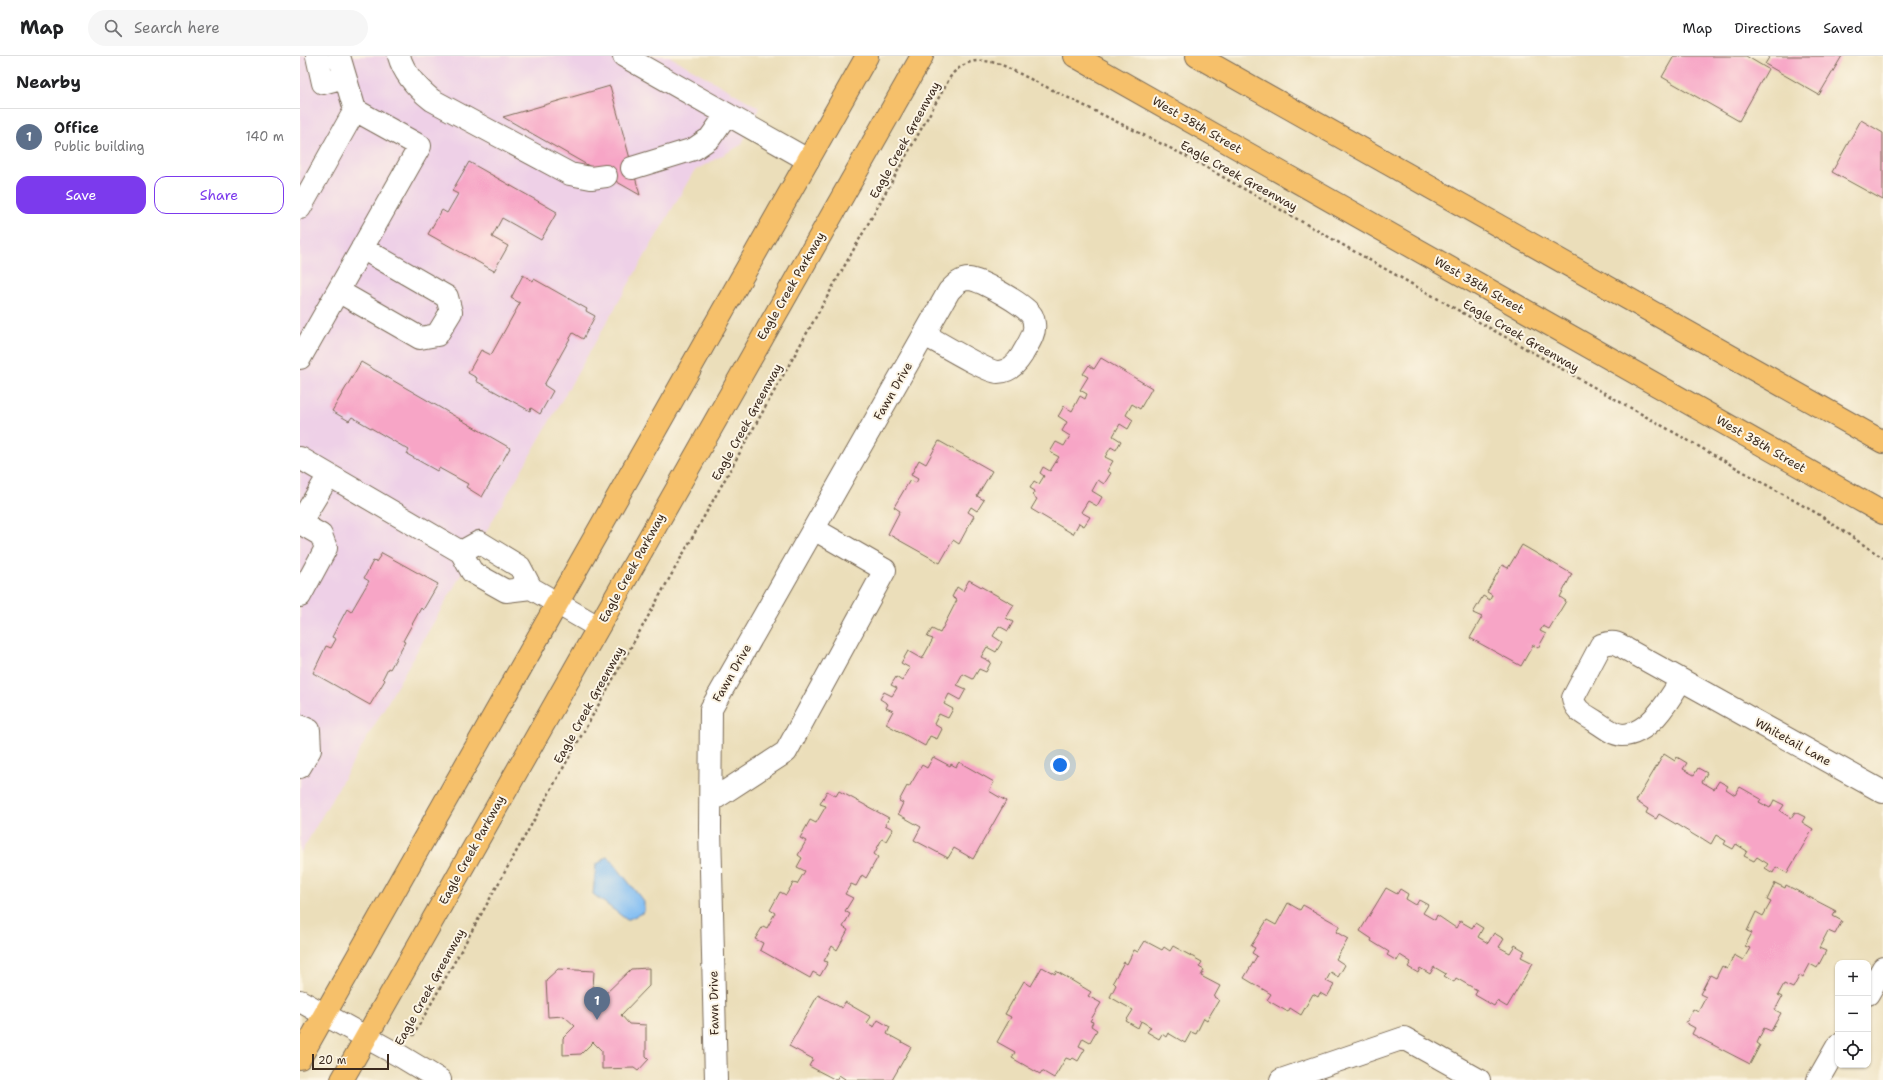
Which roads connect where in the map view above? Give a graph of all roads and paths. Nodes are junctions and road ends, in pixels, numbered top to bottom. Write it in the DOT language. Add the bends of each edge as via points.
graph roads {
  1 [pos="317,56"];
  2 [pos="339,56"];
  3 [pos="399,56"];
  4 [pos="624,56"];
  5 [pos="867,56"];
  6 [pos="922,56"];
  7 [pos="1075,56"];
  8 [pos="1197,56"];
  9 [pos="345,77"];
  10 [pos="355,110"];
  11 [pos="727,114"];
  12 [pos="808,160"];
  13 [pos="632,168"];
  14 [pos="606,176"];
  15 [pos="300,208"];
  16 [pos="362,248"];
  17 [pos="338,291"];
  18 [pos="925,335"];
  19 [pos="300,358"];
  20 [pos="1883,442"];
  21 [pos="300,458"];
  22 [pos="329,475"];
  23 [pos="1883,513"];
  24 [pos="300,523"];
  25 [pos="814,528"];
  26 [pos="461,552"];
  27 [pos="1883,558"];
  28 [pos="531,588"];
  29 [pos="300,596"];
  30 [pos="557,602"];
  31 [pos="598,627"];
  32 [pos="1681,680"];
  33 [pos="300,726"];
  34 [pos="300,767"];
  35 [pos="1883,792"];
  36 [pos="711,801"];
  37 [pos="1883,968"];
  38 [pos="1871,989"];
  39 [pos="300,1001"];
  40 [pos="325,1015"];
  41 [pos="366,1038"];
  42 [pos="1835,1050"];
  43 [pos="402,1057"];
  44 [pos="300,1058"];
  45 [pos="342,1080"];
  46 [pos="440,1080"];
  47 [pos="716,1080"];
  48 [pos="1281,1080"];
  49 [pos="1479,1080"];
  50 [pos="1818,1080"];
  1 -- 9 [label="street" via="323,83"];
  2 -- 9 [label="street"];
  3 -- 14 [label="street" via="405,72 413,83 432,100 570,174 591,178"];
  4 -- 11 [label="street"];
  5 -- 12 [label="main road"];
  6 -- 31 [label="main road, Eagle Creek Parkway"];
  7 -- 23 [label="main road, West 38th Street"];
  8 -- 20 [label="main road"];
  9 -- 10 [label="street"];
  10 -- 15 [label="street"];
  10 -- 16 [label="street" via="420,146"];
  11 -- 12 [label="street"];
  11 -- 13 [label="street" via="710,138 694,149"];
  12 -- 30 [label="main road"];
  16 -- 17 [label="street"];
  16 -- 17 [label="street" via="447,297 451,312 437,335 420,338"];
  17 -- 19 [label="street"];
  18 -- 18 [label="street, Fawn Drive" via="949,291 958,282 969,279 982,283 1023,306 1032,315 1035,326 1018,360 1009,369 998,372 987,369"];
  18 -- 25 [label="street, Fawn Drive"];
  21 -- 22 [label="street"];
  22 -- 24 [label="street"];
  22 -- 26 [label="street"];
  24 -- 29 [label="street" via="321,535 326,548"];
  25 -- 36 [label="street, Fawn Drive" via="712,709"];
  25 -- 36 [label="street" via="885,570 786,752"];
  26 -- 28 [label="street" via="472,572 506,591"];
  26 -- 28 [label="street" via="479,542 520,567"];
  27 -- 43 [label="path, Eagle Creek Greenway" via="1818,514 1184,156 1000,64 983,60 970,61 952,74"];
  28 -- 30 [label="street"];
  30 -- 31 [label="street"];
  30 -- 40 [label="main road"];
  31 -- 41 [label="main road, Eagle Creek Parkway"];
  32 -- 32 [label="street" via="1618,643 1609,642 1601,645 1573,698 1574,706 1614,733 1623,735 1639,730 1662,711"];
  32 -- 35 [label="street, Whitetail Lane"];
  33 -- 34 [label="street" via="308,730 310,750"];
  36 -- 47 [label="street, Fawn Drive"];
  37 -- 38 [label="street"];
  39 -- 40 [label="street"];
  40 -- 41 [label="street"];
  40 -- 44 [label="main road"];
  41 -- 43 [label="street"];
  41 -- 45 [label="main road, Eagle Creek Parkway"];
  42 -- 50 [label="street"];
  43 -- 46 [label="street"];
  48 -- 49 [label="street" via="1404,1038"];
}
